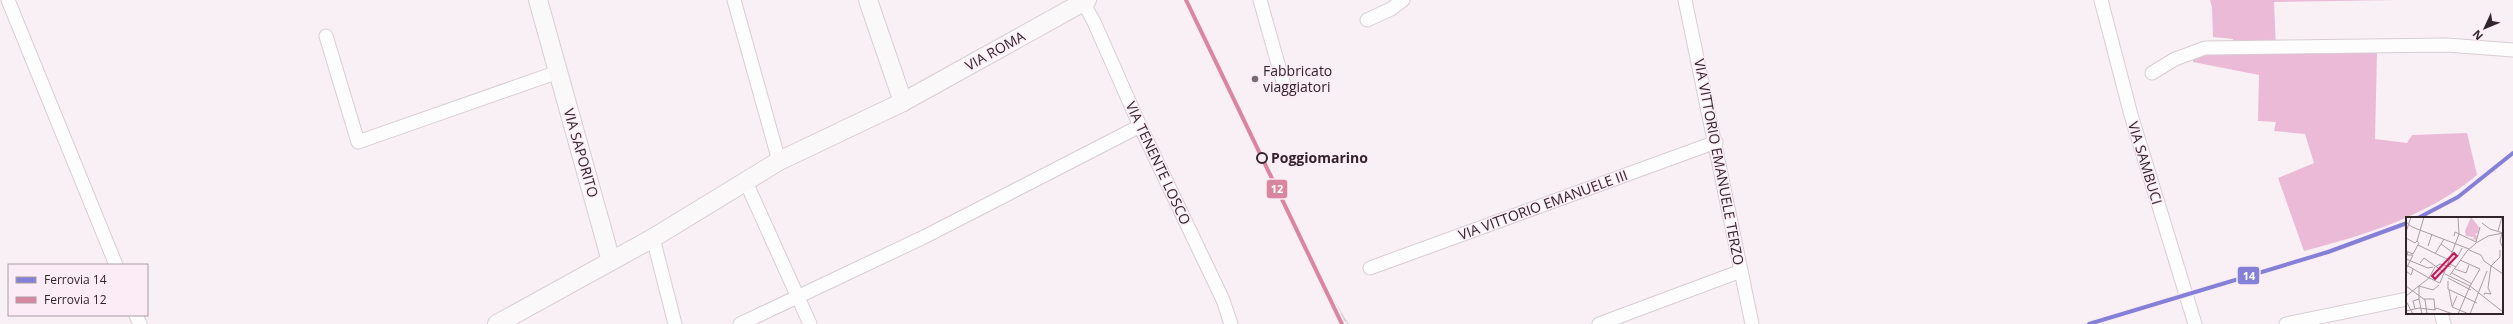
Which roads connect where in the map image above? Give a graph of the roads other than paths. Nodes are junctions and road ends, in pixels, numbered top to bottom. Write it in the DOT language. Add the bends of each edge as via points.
graph roads {
  1 [pos="8,0"];
  2 [pos="538,0"];
  3 [pos="734,0"];
  4 [pos="868,0"];
  5 [pos="1260,0"];
  6 [pos="1403,0"];
  7 [pos="1685,0"];
  8 [pos="2101,0"];
  9 [pos="1084,1"];
  10 [pos="1367,20"];
  11 [pos="326,36"];
  12 [pos="2513,50"];
  13 [pos="558,72"];
  14 [pos="2152,73"];
  15 [pos="1284,85"];
  16 [pos="903,102"];
  17 [pos="1140,126"];
  18 [pos="1716,142"];
  19 [pos="778,161"];
  20 [pos="745,180"];
  21 [pos="653,238"];
  22 [pos="611,261"];
  23 [pos="116,264"];
  24 [pos="1370,268"];
  25 [pos="1740,271"];
  26 [pos="796,297"];
  27 [pos="2406,299"];
  28 [pos="2441,314"];
  29 [pos="496,324"];
  30 [pos="675,324"];
  31 [pos="740,324"];
  32 [pos="810,324"];
  33 [pos="1231,324"];
  34 [pos="1599,324"];
  35 [pos="1752,324"];
  36 [pos="2195,324"];
  37 [pos="2286,324"];
  38 [pos="2444,324"];
  1 -- 23 [label="street"];
  2 -- 13 [label="street, VIA SAPORITO"];
  3 -- 19 [label="street"];
  4 -- 16 [label="street"];
  5 -- 15 [label="street"];
  6 -- 10 [label="street" via="1391,9"];
  7 -- 18 [label="street, VIA VITTORIO EMANUELE TERZO"];
  8 -- 36 [label="street, VIA SAMBUCI" via="2131,115"];
  9 -- 16 [label="street, VIA ROMA"];
  9 -- 17 [label="street, VIA TENENTE LOSCO"];
  11 -- 13 [label="street" via="358,142"];
  12 -- 14 [label="street" via="2447,45 2205,48 2175,59"];
  13 -- 22 [label="street, VIA SAPORITO"];
  16 -- 19 [label="street, VIA ROMA"];
  17 -- 26 [label="street" via="924,237"];
  17 -- 33 [label="street, VIA TENENTE LOSCO" via="1223,300"];
  18 -- 24 [label="street, VIA VITTORIO EMANUELE III"];
  18 -- 25 [label="street, VIA VITTORIO EMANUELE TERZO"];
  19 -- 20 [label="street, VIA ROMA"];
  20 -- 21 [label="street, VIA ROMA"];
  20 -- 26 [label="street"];
  21 -- 22 [label="street"];
  21 -- 30 [label="street"];
  22 -- 29 [label="street"];
  25 -- 34 [label="street"];
  25 -- 35 [label="street, VIA VITTORIO EMANUELE TERZO"];
  26 -- 31 [label="street"];
  26 -- 32 [label="street"];
  27 -- 37 [label="street"];
  28 -- 38 [label="street"];
}
